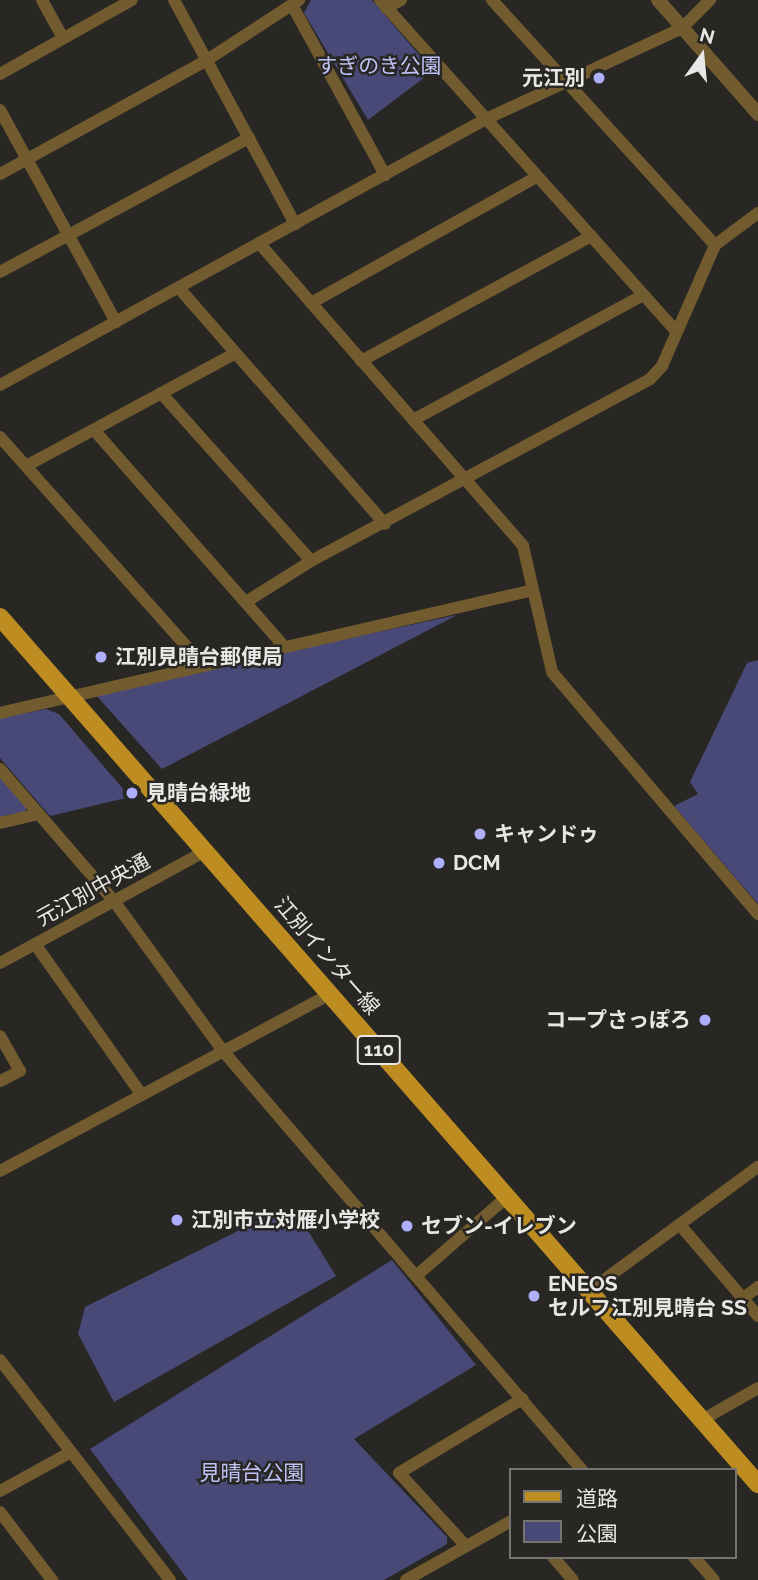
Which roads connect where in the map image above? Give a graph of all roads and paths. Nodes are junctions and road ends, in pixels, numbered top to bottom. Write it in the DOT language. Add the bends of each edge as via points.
graph roads {
  1 [pos="42,0"];
  2 [pos="132,0"];
  3 [pos="174,0"];
  4 [pos="401,0"];
  5 [pos="492,0"];
  6 [pos="658,0"];
  7 [pos="710,0"];
  8 [pos="295,2"];
  9 [pos="383,4"];
  10 [pos="682,27"];
  11 [pos="63,38"];
  12 [pos="207,60"];
  13 [pos="0,74"];
  14 [pos="564,83"];
  15 [pos="0,110"];
  16 [pos="758,114"];
  17 [pos="484,120"];
  18 [pos="249,138"];
  19 [pos="27,159"];
  20 [pos="0,174"];
  21 [pos="386,175"];
  22 [pos="536,177"];
  23 [pos="758,213"];
  24 [pos="295,224"];
  25 [pos="69,235"];
  26 [pos="591,236"];
  27 [pos="259,243"];
  28 [pos="715,245"];
  29 [pos="0,272"];
  30 [pos="179,288"];
  31 [pos="643,295"];
  32 [pos="311,303"];
  33 [pos="116,322"];
  34 [pos="677,332"];
  35 [pos="234,354"];
  36 [pos="362,361"];
  37 [pos="0,385"];
  38 [pos="161,393"];
  39 [pos="413,420"];
  40 [pos="94,430"];
  41 [pos="0,437"];
  42 [pos="26,466"];
  43 [pos="464,479"];
  44 [pos="385,523"];
  45 [pos="312,561"];
  46 [pos="533,590"];
  47 [pos="246,602"];
  48 [pos="0,617"];
  49 [pos="284,646"];
  50 [pos="203,665"];
  51 [pos="69,695"];
  52 [pos="0,713"];
  53 [pos="0,769"];
  54 [pos="39,814"];
  55 [pos="0,823"];
  56 [pos="205,851"];
  57 [pos="114,901"];
  58 [pos="758,914"];
  59 [pos="35,944"];
  60 [pos="0,963"];
  61 [pos="330,994"];
  62 [pos="0,1036"];
  63 [pos="223,1051"];
  64 [pos="0,1081"];
  65 [pos="142,1095"];
  66 [pos="758,1167"];
  67 [pos="0,1171"];
  68 [pos="507,1197"];
  69 [pos="680,1225"];
  70 [pos="416,1276"];
  71 [pos="758,1287"];
  72 [pos="589,1291"];
  73 [pos="743,1298"];
  74 [pos="758,1316"];
  75 [pos="0,1360"];
  76 [pos="758,1388"];
  77 [pos="522,1399"];
  78 [pos="702,1420"];
  79 [pos="71,1452"];
  80 [pos="580,1468"];
  81 [pos="739,1470"];
  82 [pos="758,1484"];
  83 [pos="0,1491"];
  84 [pos="0,1512"];
  85 [pos="510,1522"];
  86 [pos="467,1546"];
  87 [pos="555,1559"];
  88 [pos="696,1559"];
  89 [pos="50,1577"];
  90 [pos="35,1580"];
  91 [pos="170,1580"];
  92 [pos="406,1580"];
  93 [pos="573,1580"];
  94 [pos="714,1580"];
  1 -- 11 [label="street"];
  2 -- 11 [label="street"];
  3 -- 12 [label="street"];
  4 -- 9 [label="street"];
  5 -- 14 [label="street"];
  6 -- 10 [label="street"];
  7 -- 10 [label="street"];
  8 -- 12 [label="street"];
  8 -- 21 [label="street"];
  9 -- 17 [label="street"];
  10 -- 14 [label="street"];
  10 -- 16 [label="street"];
  11 -- 13 [label="street"];
  12 -- 18 [label="street"];
  12 -- 19 [label="street"];
  14 -- 17 [label="street"];
  14 -- 28 [label="street"];
  15 -- 19 [label="street"];
  17 -- 21 [label="street"];
  17 -- 22 [label="street"];
  18 -- 24 [label="street"];
  18 -- 25 [label="street"];
  19 -- 20 [label="street"];
  19 -- 25 [label="street"];
  21 -- 24 [label="street"];
  22 -- 26 [label="street"];
  22 -- 32 [label="street"];
  23 -- 28 [label="street"];
  24 -- 27 [label="street"];
  25 -- 29 [label="street"];
  25 -- 33 [label="street"];
  26 -- 31 [label="street"];
  26 -- 36 [label="street"];
  27 -- 30 [label="street"];
  27 -- 32 [label="street"];
  28 -- 34 [label="street"];
  30 -- 33 [label="street"];
  30 -- 35 [label="street"];
  31 -- 34 [label="street"];
  31 -- 39 [label="street"];
  32 -- 36 [label="street"];
  33 -- 37 [label="street"];
  34 -- 43 [label="street" via="650,379"];
  35 -- 38 [label="street"];
  35 -- 44 [label="street"];
  36 -- 39 [label="street"];
  38 -- 40 [label="street"];
  38 -- 45 [label="street"];
  39 -- 43 [label="street"];
  40 -- 42 [label="street"];
  40 -- 47 [label="street"];
  41 -- 42 [label="street"];
  42 -- 50 [label="street"];
  43 -- 44 [label="street"];
  43 -- 46 [label="street" via="523,546"];
  44 -- 45 [label="street"];
  45 -- 47 [label="street"];
  46 -- 49 [label="street"];
  46 -- 58 [label="street" via="552,672"];
  47 -- 49 [label="street"];
  48 -- 51 [label="main road, 江別インター線 / 110"];
  49 -- 50 [label="street"];
  50 -- 51 [label="street"];
  51 -- 52 [label="street"];
  51 -- 56 [label="main road, 江別インター線 / 110"];
  53 -- 54 [label="street"];
  54 -- 55 [label="street"];
  54 -- 57 [label="street"];
  56 -- 57 [label="street, 元江別中央通"];
  56 -- 61 [label="main road, 江別インター線 / 110"];
  57 -- 59 [label="street, 元江別中央通"];
  57 -- 63 [label="street"];
  59 -- 60 [label="street, 元江別中央通"];
  59 -- 65 [label="street"];
  61 -- 63 [label="street"];
  61 -- 68 [label="main road, 江別インター線 / 110"];
  62 -- 64 [label="street" via="20,1071"];
  63 -- 65 [label="street"];
  63 -- 70 [label="street"];
  65 -- 67 [label="street"];
  66 -- 69 [label="street"];
  68 -- 70 [label="street"];
  68 -- 72 [label="main road, 江別インター線 / 110"];
  69 -- 72 [label="street"];
  69 -- 73 [label="street"];
  70 -- 77 [label="street"];
  71 -- 73 [label="street"];
  72 -- 78 [label="main road, 江別インター線 / 110"];
  73 -- 74 [label="street"];
  75 -- 79 [label="street"];
  76 -- 78 [label="street"];
  77 -- 80 [label="street"];
  77 -- 86 [label="street" via="399,1474"];
  78 -- 81 [label="main road, 江別インター線 / 110"];
  79 -- 83 [label="street"];
  79 -- 91 [label="street"];
  81 -- 82 [label="main road, 江別インター線 / 110"];
  84 -- 89 [label="street"];
  85 -- 86 [label="street"];
  86 -- 92 [label="street"];
  87 -- 93 [label="street"];
  88 -- 94 [label="street"];
  89 -- 90 [label="street"];
}
